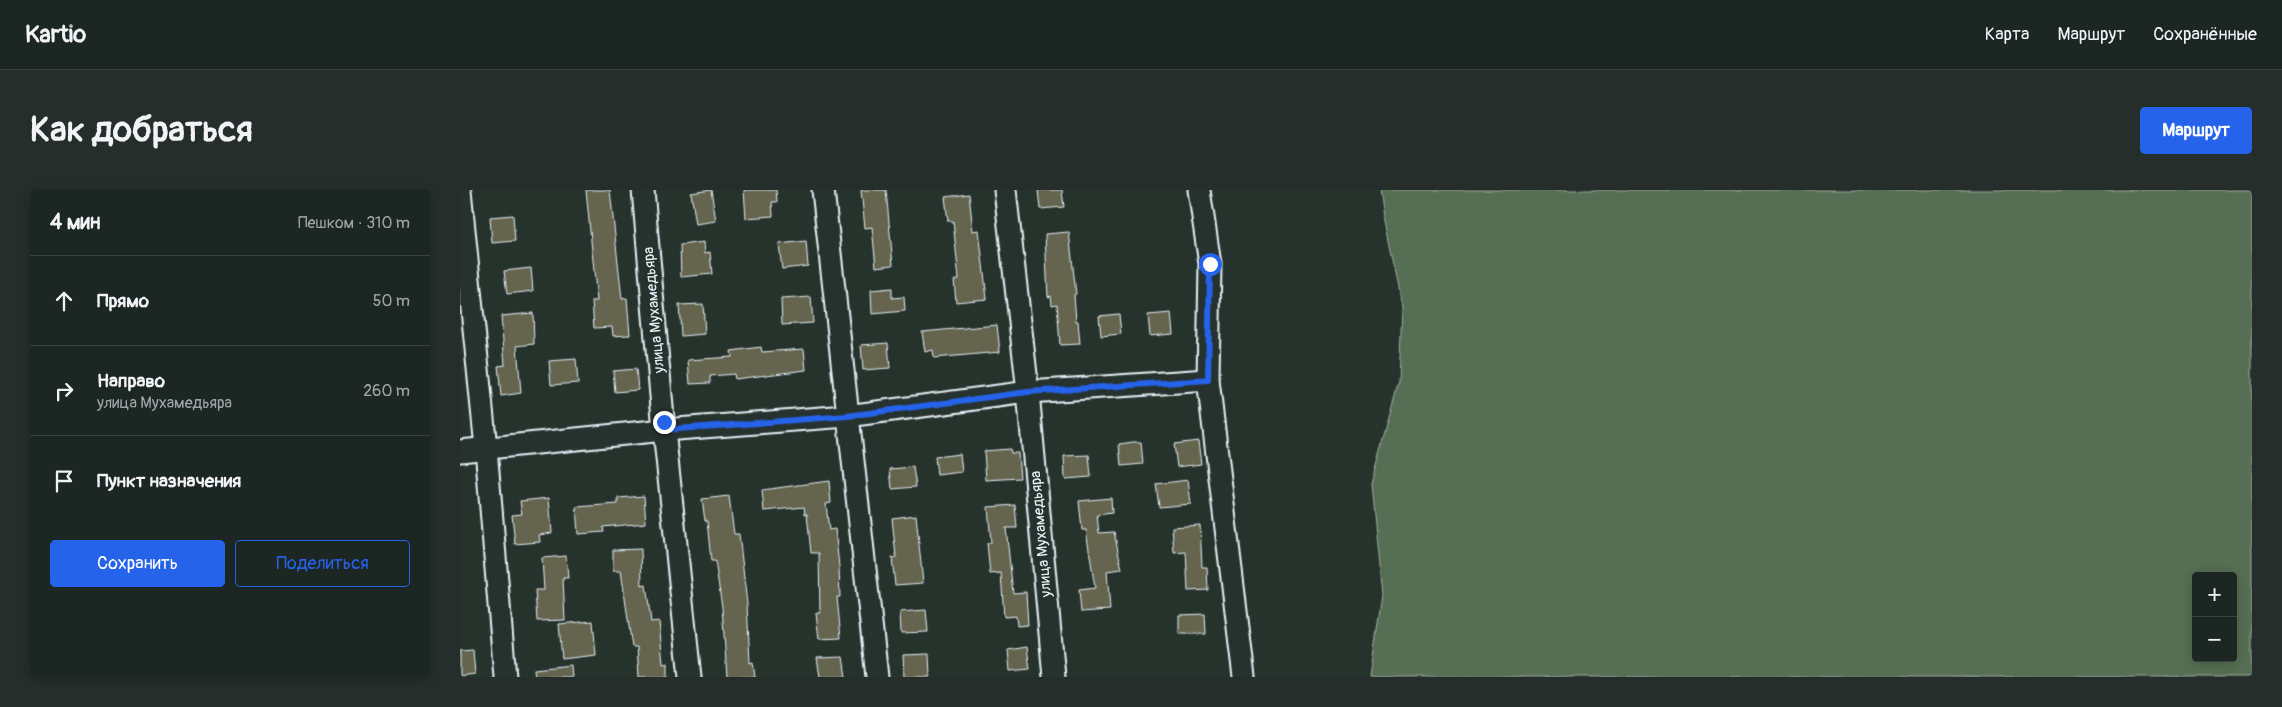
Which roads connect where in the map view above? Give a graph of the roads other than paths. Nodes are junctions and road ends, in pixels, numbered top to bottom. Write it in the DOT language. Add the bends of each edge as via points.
graph roads {
  1 [pos="460,190"];
  2 [pos="644,190"];
  3 [pos="823,190"];
  4 [pos="1005,190"];
  5 [pos="1199,190"];
  6 [pos="1208,380"];
  7 [pos="1028,392"];
  8 [pos="847,416"];
  9 [pos="664,430"];
  10 [pos="486,448"];
  11 [pos="460,451"];
  12 [pos="505,677"];
  13 [pos="690,677"];
  14 [pos="877,677"];
  15 [pos="1054,677"];
  16 [pos="1244,677"];
  1 -- 10 [label="street"];
  2 -- 9 [label="street, улица Мухамедьяра"];
  3 -- 8 [label="street"];
  4 -- 7 [label="street, улица Мухамедьяра"];
  5 -- 6 [label="street" via="1210,264"];
  6 -- 7 [label="street"];
  6 -- 16 [label="street"];
  7 -- 8 [label="street"];
  7 -- 15 [label="street, улица Мухамедьяра"];
  8 -- 9 [label="street"];
  8 -- 14 [label="street"];
  9 -- 10 [label="street"];
  9 -- 13 [label="street, улица Мухамедьяра"];
  10 -- 11 [label="street"];
  10 -- 12 [label="street"];
}
